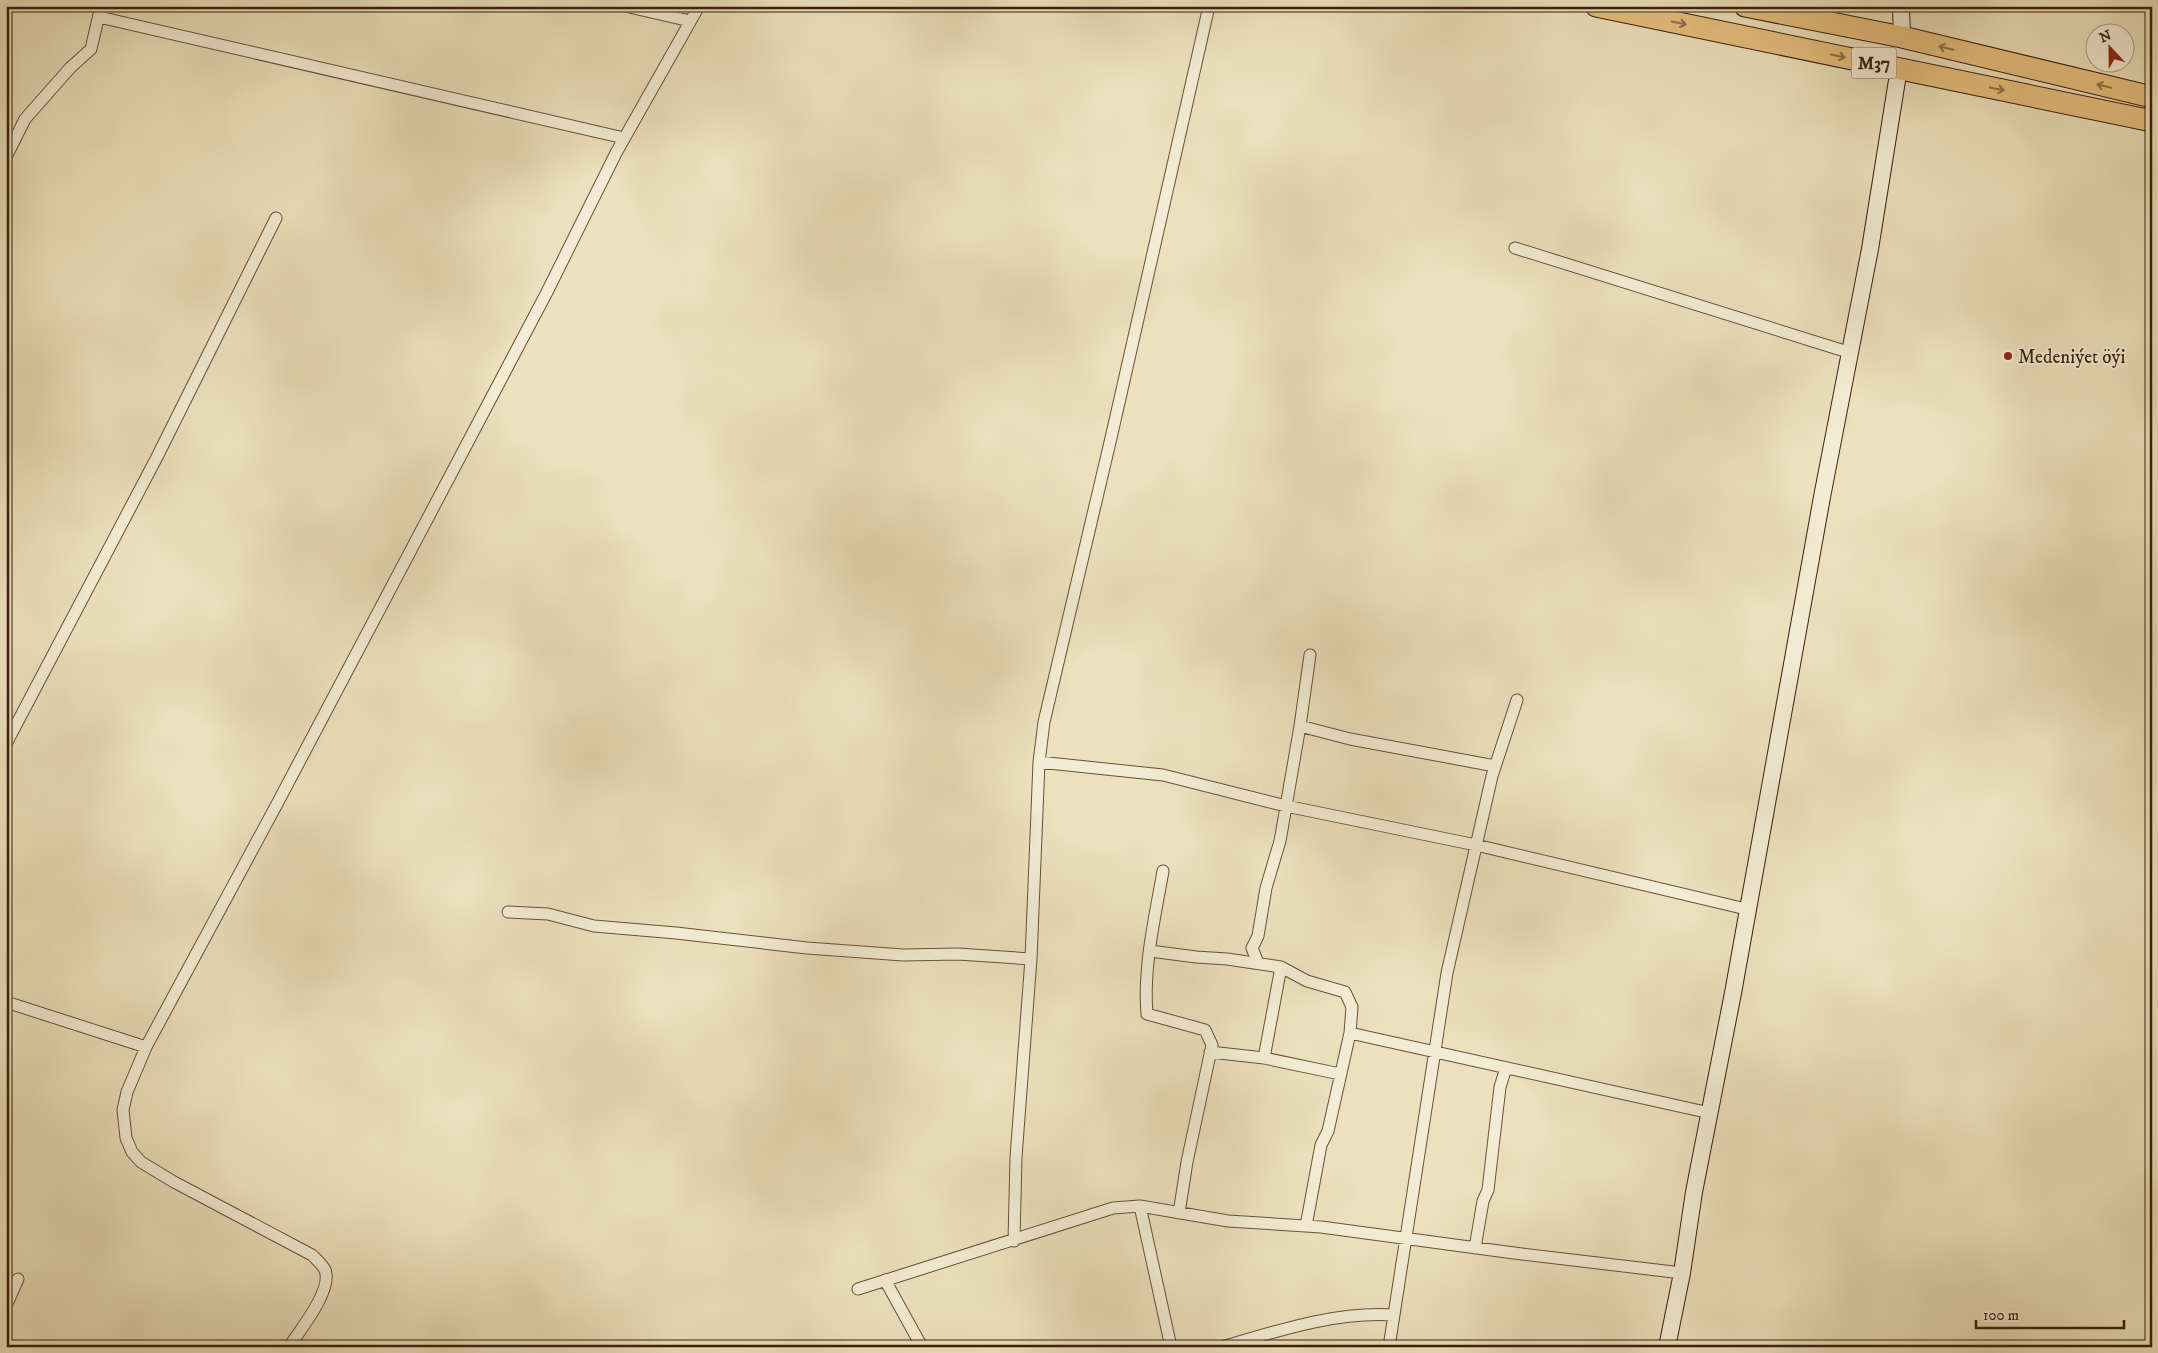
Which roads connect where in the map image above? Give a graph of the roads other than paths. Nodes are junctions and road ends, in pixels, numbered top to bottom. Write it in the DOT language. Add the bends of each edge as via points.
graph roads {
  1 [pos="626,6"];
  2 [pos="699,6"];
  3 [pos="1209,6"];
  4 [pos="1596,6"];
  5 [pos="1745,6"];
  6 [pos="1901,6"];
  7 [pos="100,12"];
  8 [pos="690,21"];
  9 [pos="1902,37"];
  10 [pos="1899,68"];
  11 [pos="2152,97"];
  12 [pos="2152,121"];
  13 [pos="624,138"];
  14 [pos="6,157"];
  15 [pos="276,218"];
  16 [pos="1515,248"];
  17 [pos="1851,353"];
  18 [pos="1310,655"];
  19 [pos="1518,700"];
  20 [pos="1300,726"];
  21 [pos="6,744"];
  22 [pos="1039,762"];
  23 [pos="1495,766"];
  24 [pos="1286,806"];
  25 [pos="1476,844"];
  26 [pos="1163,871"];
  27 [pos="1746,909"];
  28 [pos="508,912"];
  29 [pos="1150,951"];
  30 [pos="1031,959"];
  31 [pos="1258,963"];
  32 [pos="1281,967"];
  33 [pos="6,1002"];
  34 [pos="1350,1033"];
  35 [pos="146,1047"];
  36 [pos="1210,1052"];
  37 [pos="1435,1053"];
  38 [pos="1264,1058"];
  39 [pos="1506,1068"];
  40 [pos="1340,1074"];
  41 [pos="1710,1113"];
  42 [pos="1140,1206"];
  43 [pos="1179,1213"];
  44 [pos="1306,1226"];
  45 [pos="1406,1239"];
  46 [pos="1014,1241"];
  47 [pos="1475,1248"];
  48 [pos="1682,1273"];
  49 [pos="18,1279"];
  50 [pos="885,1280"];
  51 [pos="858,1289"];
  52 [pos="6,1306"];
  53 [pos="1394,1315"];
  54 [pos="289,1347"];
  55 [pos="922,1347"];
  56 [pos="1171,1347"];
  57 [pos="1222,1347"];
  58 [pos="1389,1347"];
  59 [pos="1667,1347"];
  1 -- 8 [label="street"];
  2 -- 8 [label="street"];
  3 -- 22 [label="street" via="1044,722"];
  4 -- 10 [label="highway, M37 / M37, one-way"];
  5 -- 9 [label="highway, M37 / M37"];
  6 -- 9 [label="main road"];
  7 -- 13 [label="street"];
  7 -- 14 [label="street" via="90,49 25,120"];
  8 -- 13 [label="street"];
  11 -- 9 [label="highway, M37 / M37, one-way"];
  10 -- 12 [label="highway, M37 / M37, one-way"];
  10 -- 17 [label="main road"];
  13 -- 35 [label="street" via="282,796"];
  15 -- 21 [label="street" via="157,458"];
  16 -- 17 [label="street"];
  17 -- 27 [label="main road"];
  18 -- 20 [label="street"];
  19 -- 23 [label="street"];
  20 -- 23 [label="street" via="1350,739"];
  20 -- 24 [label="street"];
  22 -- 24 [label="street" via="1164,775"];
  22 -- 30 [label="street"];
  23 -- 25 [label="street"];
  24 -- 25 [label="street"];
  24 -- 31 [label="street" via="1258,936 1252,948"];
  25 -- 27 [label="street"];
  25 -- 37 [label="street" via="1448,973"];
  26 -- 29 [label="street"];
  27 -- 41 [label="main road"];
  28 -- 30 [label="street" via="548,914 594,926 807,948"];
  29 -- 31 [label="street"];
  29 -- 36 [label="street" via="1147,1014 1205,1030 1212,1045"];
  30 -- 46 [label="street" via="1016,1157"];
  31 -- 32 [label="street"];
  32 -- 34 [label="street" via="1307,981 1345,992 1352,1006"];
  32 -- 38 [label="street"];
  33 -- 35 [label="street"];
  34 -- 37 [label="street"];
  34 -- 40 [label="street"];
  35 -- 54 [label="street" via="123,1110 126,1138 132,1152 140,1162 174,1182 312,1256 325,1271 322,1295"];
  36 -- 38 [label="street"];
  36 -- 43 [label="street"];
  37 -- 39 [label="street"];
  37 -- 45 [label="street"];
  38 -- 40 [label="street"];
  39 -- 41 [label="street"];
  39 -- 47 [label="street" via="1500,1087 1488,1190"];
  40 -- 44 [label="street" via="1328,1131 1321,1145"];
  41 -- 48 [label="main road"];
  42 -- 43 [label="street"];
  42 -- 46 [label="street" via="1113,1208"];
  42 -- 56 [label="street"];
  43 -- 44 [label="street" via="1228,1221"];
  44 -- 45 [label="street"];
  45 -- 47 [label="street"];
  45 -- 53 [label="street"];
  46 -- 50 [label="street"];
  47 -- 48 [label="street"];
  48 -- 59 [label="main road"];
  49 -- 52 [label="street"];
  50 -- 51 [label="street"];
  50 -- 55 [label="street"];
  53 -- 57 [label="street" via="1358,1314"];
  53 -- 58 [label="street"];
}
